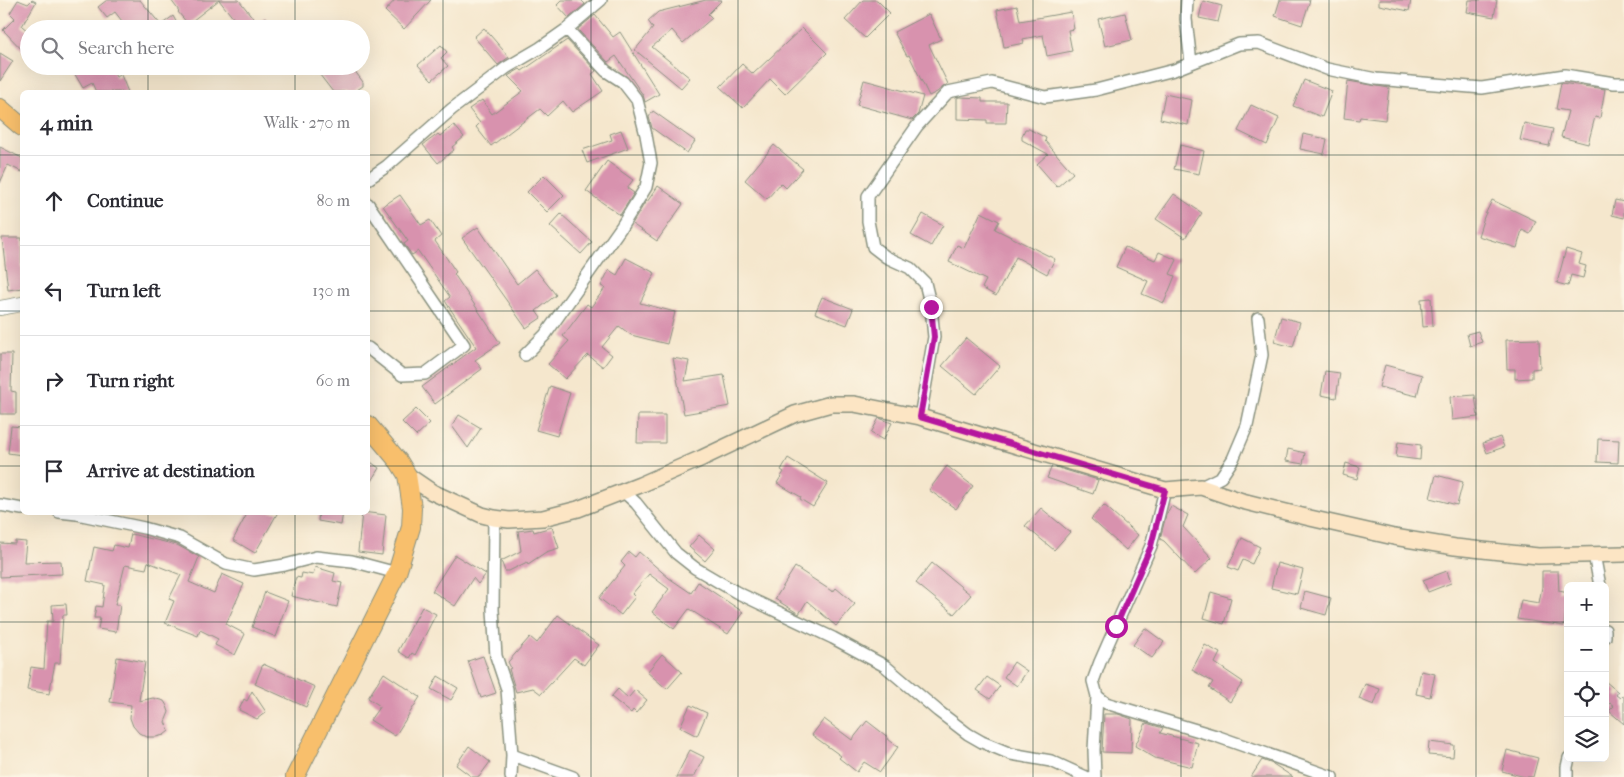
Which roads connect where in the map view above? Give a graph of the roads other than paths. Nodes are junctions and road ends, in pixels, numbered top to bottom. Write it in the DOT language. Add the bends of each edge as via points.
graph roads {
  1 [pos="601,0"];
  2 [pos="1187,0"];
  3 [pos="566,29"];
  4 [pos="1191,63"];
  5 [pos="1624,83"];
  6 [pos="0,108"];
  7 [pos="20,125"];
  8 [pos="370,178"];
  9 [pos="370,207"];
  10 [pos="20,304"];
  11 [pos="0,308"];
  12 [pos="1258,318"];
  13 [pos="370,350"];
  14 [pos="525,355"];
  15 [pos="920,417"];
  16 [pos="370,427"];
  17 [pos="407,475"];
  18 [pos="1201,487"];
  19 [pos="1165,490"];
  20 [pos="624,492"];
  21 [pos="0,505"];
  22 [pos="20,509"];
  23 [pos="82,515"];
  24 [pos="494,518"];
  25 [pos="1594,554"];
  26 [pos="1624,554"];
  27 [pos="397,572"];
  28 [pos="1599,582"];
  29 [pos="1097,696"];
  30 [pos="512,756"];
  31 [pos="1568,762"];
  32 [pos="294,777"];
  33 [pos="511,777"];
  34 [pos="573,777"];
  35 [pos="1086,777"];
  36 [pos="1095,777"];
  37 [pos="1332,777"];
  38 [pos="1567,777"];
  1 -- 3 [label="street"];
  2 -- 4 [label="street"];
  3 -- 8 [label="street" via="467,97"];
  3 -- 14 [label="street" via="606,71 623,82 637,100 651,163 646,187 622,226 545,335"];
  4 -- 5 [label="street" via="1239,44 1259,43 1326,69 1376,78 1482,88 1565,75"];
  4 -- 15 [label="street" via="1096,90 1045,97 992,83 948,92 917,126 868,196 868,221 873,247 910,268 925,283 934,337"];
  6 -- 7 [label="main road"];
  9 -- 13 [label="street" via="464,344 425,374 402,375"];
  10 -- 11 [label="street"];
  12 -- 18 [label="street" via="1262,356 1247,426 1233,459 1221,477"];
  15 -- 19 [label="main road"];
  15 -- 20 [label="main road" via="854,404 831,404 795,414"];
  16 -- 17 [label="main road"];
  17 -- 24 [label="main road" via="452,502"];
  17 -- 27 [label="main road" via="411,527"];
  18 -- 19 [label="main road"];
  18 -- 25 [label="main road" via="1242,501 1394,537 1538,556"];
  19 -- 29 [label="street" via="1151,546 1093,680"];
  20 -- 24 [label="main road" via="560,515 521,520"];
  20 -- 35 [label="street" via="676,553 696,568 736,592 885,666 938,711 982,742 1011,754 1051,761"];
  21 -- 22 [label="street"];
  23 -- 27 [label="street" via="180,538 226,564 254,570 316,557 352,561"];
  24 -- 30 [label="street" via="496,656 507,689"];
  25 -- 26 [label="main road"];
  25 -- 28 [label="street"];
  27 -- 32 [label="main road"];
  29 -- 36 [label="street"];
  29 -- 37 [label="street" via="1106,703 1216,736"];
  30 -- 33 [label="street"];
  30 -- 34 [label="street"];
  31 -- 38 [label="street"];
}
